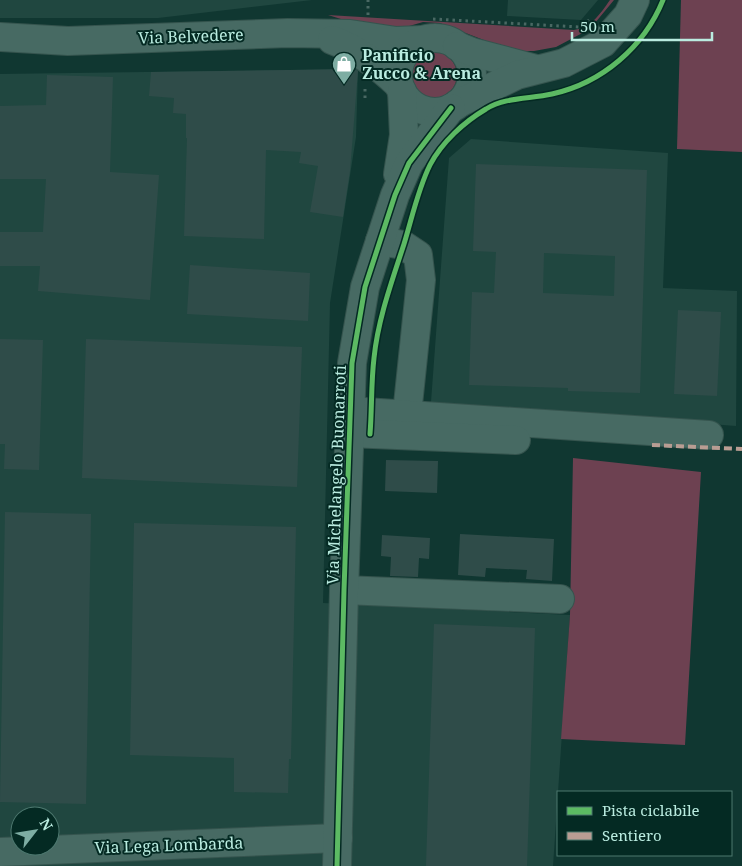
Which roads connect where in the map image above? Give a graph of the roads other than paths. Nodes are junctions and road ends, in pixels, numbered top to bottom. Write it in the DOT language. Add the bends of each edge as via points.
graph roads {
  1 [pos="635,0"];
  2 [pos="424,30"];
  3 [pos="314,34"];
  4 [pos="0,37"];
  5 [pos="68,41"];
  6 [pos="457,46"];
  7 [pos="0,53"];
  8 [pos="536,69"];
  9 [pos="400,88"];
  10 [pos="454,106"];
  11 [pos="395,195"];
  12 [pos="380,241"];
  13 [pos="407,414"];
  14 [pos="349,422"];
  15 [pos="708,435"];
  16 [pos="652,445"];
  17 [pos="344,590"];
  18 [pos="560,599"];
  19 [pos="338,838"];
  20 [pos="0,852"];
  21 [pos="337,866"];
  1 -- 8 [label="street" via="628,15 603,43 564,63"];
  2 -- 3 [label="street, Via Belvedere" via="396,41 350,34"];
  2 -- 6 [label="street"];
  2 -- 9 [label="street" via="402,57 398,69"];
  3 -- 5 [label="street, Via Belvedere" via="288,32"];
  3 -- 9 [label="street, Via Belvedere" via="357,51 386,72"];
  4 -- 5 [label="street, Via Belvedere"];
  5 -- 7 [label="street, Via Belvedere"];
  6 -- 8 [label="street"];
  6 -- 10 [label="street" via="468,60 471,78 466,94"];
  8 -- 10 [label="street"];
  9 -- 10 [label="street" via="409,102 421,109 434,112"];
  9 -- 11 [label="street, Via Michelangelo Buonarroti" via="404,135"];
  10 -- 11 [label="street, Via Michelangelo Buonarroti" via="409,164"];
  11 -- 12 [label="street, Via Michelangelo Buonarroti"];
  12 -- 13 [label="street" via="403,245 418,255 421,280"];
  12 -- 14 [label="street, Via Michelangelo Buonarroti" via="365,287 352,363"];
  13 -- 14 [label="street"];
  13 -- 15 [label="street"];
  14 -- 16 [label="street, Via Michelangelo Buonarroti"];
  14 -- 17 [label="street, Via Michelangelo Buonarroti"];
  17 -- 18 [label="street, Via Michelangelo Buonarroti"];
  17 -- 19 [label="street, Via Michelangelo Buonarroti"];
  19 -- 20 [label="street, Via Lega Lombarda"];
  19 -- 21 [label="street, Via Michelangelo Buonarroti"];
}
